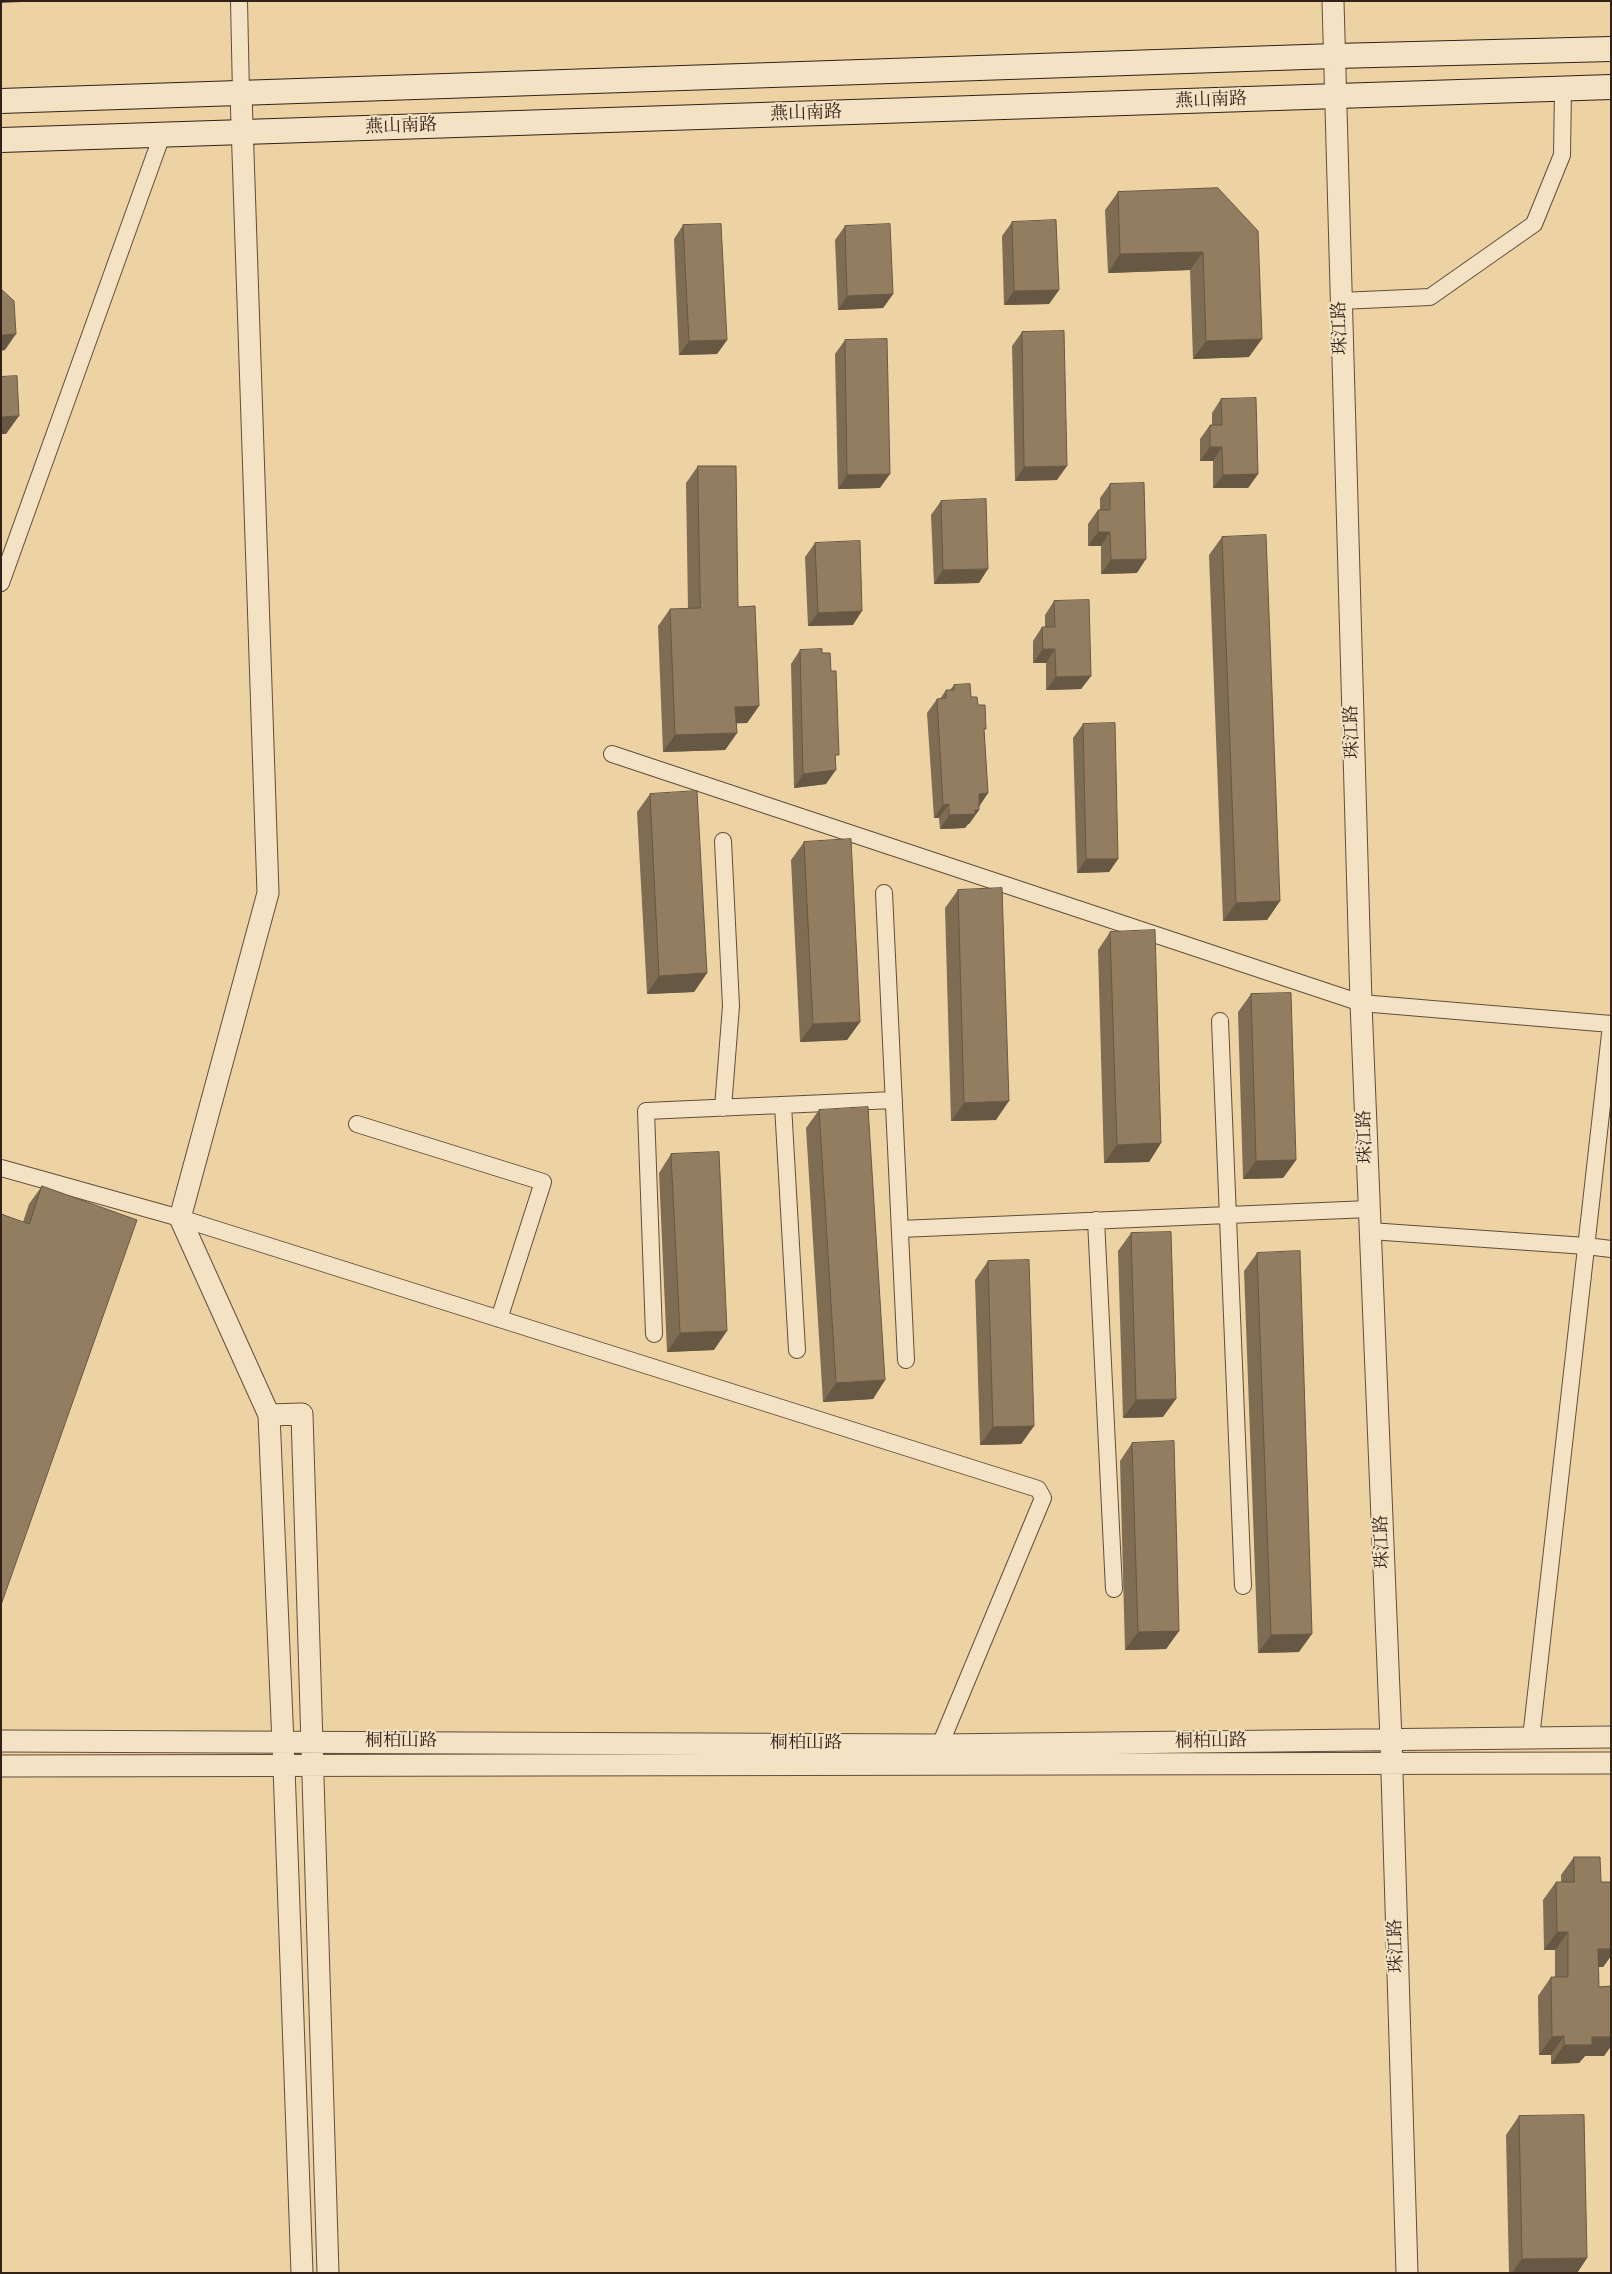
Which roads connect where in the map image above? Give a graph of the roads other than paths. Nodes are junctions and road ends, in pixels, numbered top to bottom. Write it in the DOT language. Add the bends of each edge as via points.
graph roads {
  1 [pos="239,1"];
  2 [pos="1333,1"];
  3 [pos="1611,49"];
  4 [pos="1335,56"];
  5 [pos="1611,87"];
  6 [pos="1563,88"];
  7 [pos="240,94"];
  8 [pos="1337,97"];
  9 [pos="1,101"];
  10 [pos="242,132"];
  11 [pos="162,135"];
  12 [pos="1,140"];
  13 [pos="1340,301"];
  14 [pos="1,583"];
  15 [pos="612,754"];
  16 [pos="723,841"];
  17 [pos="884,893"];
  18 [pos="1361,1003"];
  19 [pos="1220,1020"];
  20 [pos="1611,1025"];
  21 [pos="894,1100"];
  22 [pos="783,1105"];
  23 [pos="724,1108"];
  24 [pos="357,1124"];
  25 [pos="1,1168"];
  26 [pos="1368,1209"];
  27 [pos="1228,1214"];
  28 [pos="180,1218"];
  29 [pos="1096,1220"];
  30 [pos="900,1229"];
  31 [pos="1370,1231"];
  32 [pos="1586,1246"];
  33 [pos="1611,1249"];
  34 [pos="499,1319"];
  35 [pos="654,1334"];
  36 [pos="797,1350"];
  37 [pos="906,1360"];
  38 [pos="269,1415"];
  39 [pos="1243,1586"];
  40 [pos="1114,1589"];
  41 [pos="1611,1737"];
  42 [pos="1531,1738"];
  43 [pos="1391,1740"];
  44 [pos="1,1741"];
  45 [pos="283,1741"];
  46 [pos="312,1742"];
  47 [pos="940,1744"];
  48 [pos="1611,1763"];
  49 [pos="1392,1765"];
  50 [pos="1,1766"];
  51 [pos="284,1766"];
  52 [pos="313,1766"];
  53 [pos="302,2273"];
  54 [pos="328,2273"];
  55 [pos="1407,2273"];
  1 -- 7 [label="street"];
  2 -- 4 [label="street, 珠江路"];
  3 -- 4 [label="main road"];
  4 -- 7 [label="main road"];
  4 -- 8 [label="street, 珠江路"];
  5 -- 6 [label="main road, 燕山南路"];
  6 -- 8 [label="main road, 燕山南路"];
  6 -- 13 [label="street" via="1562,155 1534,224 1430,297"];
  7 -- 9 [label="main road"];
  7 -- 10 [label="street"];
  8 -- 10 [label="main road, 燕山南路"];
  8 -- 13 [label="street, 珠江路"];
  10 -- 11 [label="main road, 燕山南路"];
  10 -- 28 [label="street" via="268,893"];
  11 -- 12 [label="main road, 燕山南路"];
  11 -- 14 [label="street"];
  13 -- 18 [label="street, 珠江路"];
  15 -- 18 [label="street"];
  16 -- 23 [label="street" via="731,1006"];
  17 -- 21 [label="street"];
  18 -- 20 [label="street"];
  18 -- 26 [label="street, 珠江路"];
  19 -- 27 [label="street"];
  20 -- 32 [label="street"];
  21 -- 22 [label="street"];
  21 -- 30 [label="street"];
  22 -- 23 [label="street"];
  22 -- 36 [label="street"];
  23 -- 35 [label="street" via="646,1110"];
  24 -- 34 [label="street" via="543,1182"];
  25 -- 28 [label="street"];
  26 -- 27 [label="street"];
  26 -- 31 [label="street, 珠江路"];
  27 -- 29 [label="street"];
  27 -- 39 [label="street"];
  28 -- 34 [label="street"];
  28 -- 38 [label="street"];
  29 -- 30 [label="street"];
  29 -- 40 [label="street"];
  30 -- 37 [label="street"];
  31 -- 32 [label="street"];
  31 -- 43 [label="street, 珠江路"];
  32 -- 33 [label="street"];
  32 -- 42 [label="street"];
  34 -- 47 [label="street" via="1038,1489 1044,1498"];
  38 -- 45 [label="street"];
  38 -- 46 [label="street" via="302,1414"];
  41 -- 42 [label="street, 桐柏山路"];
  42 -- 43 [label="street, 桐柏山路"];
  43 -- 47 [label="street, 桐柏山路"];
  43 -- 49 [label="street, 珠江路"];
  44 -- 45 [label="street, 桐柏山路"];
  45 -- 46 [label="street, 桐柏山路"];
  45 -- 51 [label="street"];
  46 -- 47 [label="street, 桐柏山路"];
  46 -- 52 [label="street"];
  48 -- 49 [label="street, 桐柏山路"];
  49 -- 52 [label="street, 桐柏山路"];
  49 -- 55 [label="street, 珠江路"];
  50 -- 51 [label="street, 桐柏山路"];
  51 -- 52 [label="street, 桐柏山路"];
  51 -- 53 [label="street"];
  52 -- 54 [label="street"];
}
